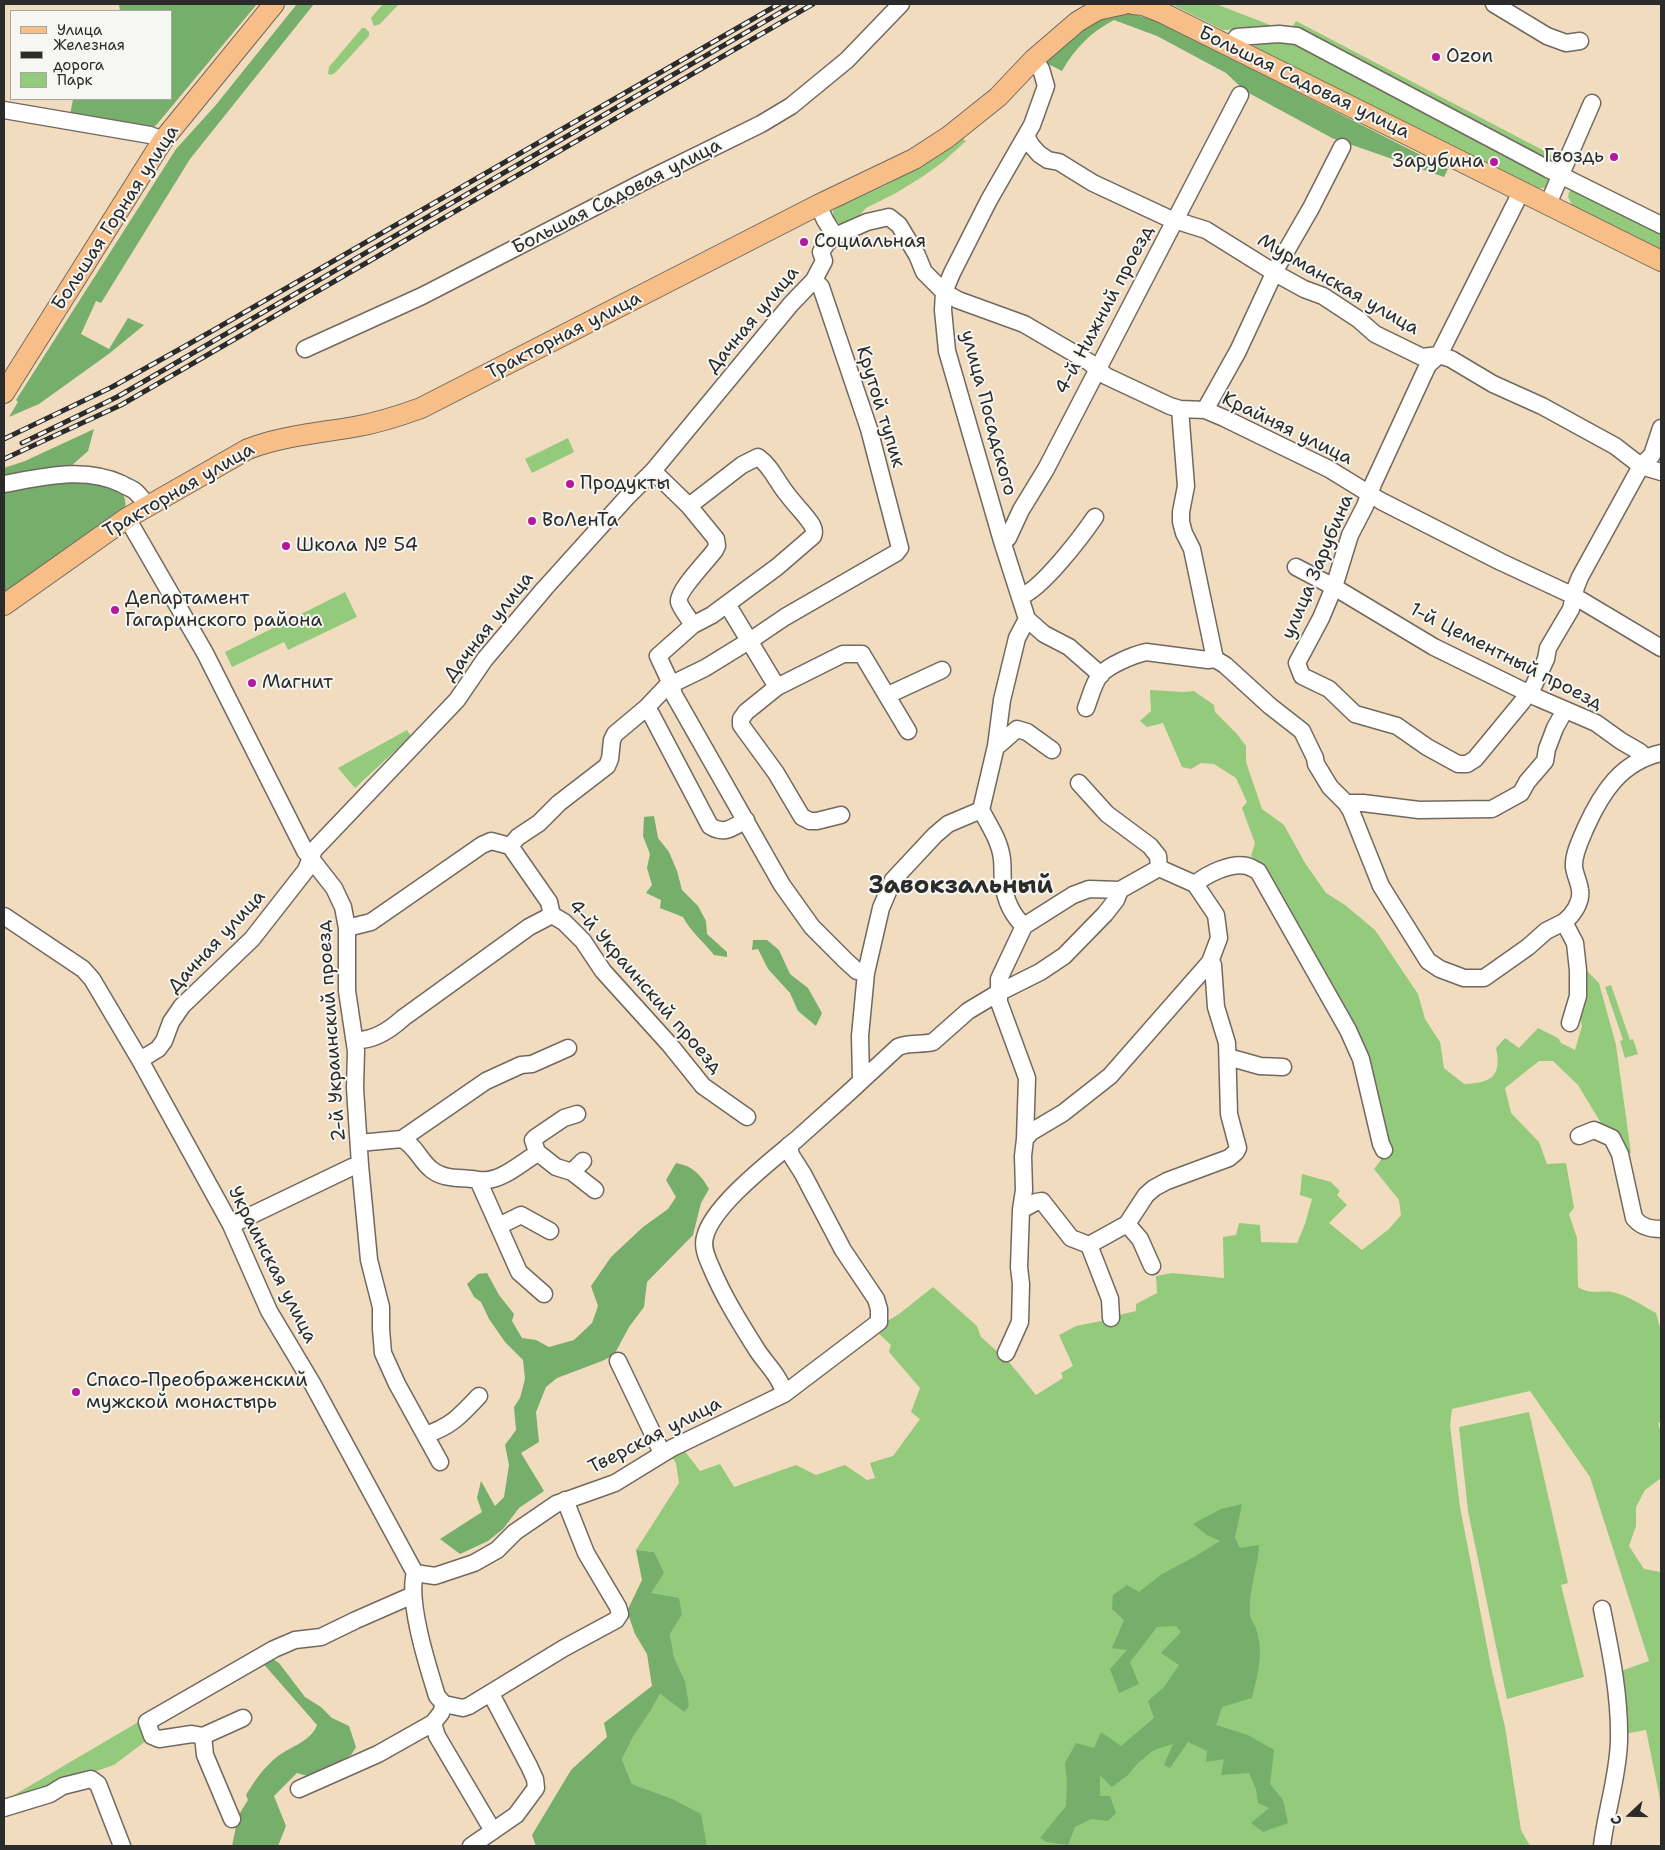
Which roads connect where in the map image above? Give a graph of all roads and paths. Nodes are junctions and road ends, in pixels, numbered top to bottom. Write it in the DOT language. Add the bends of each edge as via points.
graph roads {
  1 [pos="274,4"];
  2 [pos="901,4"];
  3 [pos="1124,4"];
  4 [pos="1133,4"];
  5 [pos="1494,4"];
  6 [pos="1096,7"];
  7 [pos="1165,8"];
  8 [pos="1580,41"];
  9 [pos="1230,46"];
  10 [pos="1034,59"];
  11 [pos="1240,95"];
  12 [pos="1592,103"];
  13 [pos="4,110"];
  14 [pos="1026,136"];
  15 [pos="163,140"];
  16 [pos="1342,146"];
  17 [pos="1560,175"];
  18 [pos="1521,192"];
  19 [pos="1548,204"];
  20 [pos="818,205"];
  21 [pos="1175,220"];
  22 [pos="1661,225"];
  23 [pos="835,236"];
  24 [pos="1661,261"];
  25 [pos="1275,273"];
  26 [pos="814,280"];
  27 [pos="944,292"];
  28 [pos="305,350"];
  29 [pos="1439,355"];
  30 [pos="1097,370"];
  31 [pos="4,393"];
  32 [pos="1180,409"];
  33 [pos="1204,410"];
  34 [pos="1661,428"];
  35 [pos="1641,466"];
  36 [pos="653,471"];
  37 [pos="1661,472"];
  38 [pos="4,484"];
  39 [pos="1370,495"];
  40 [pos="149,506"];
  41 [pos="689,506"];
  42 [pos="1096,517"];
  43 [pos="127,518"];
  44 [pos="1002,541"];
  45 [pos="1296,567"];
  46 [pos="1334,587"];
  47 [pos="1021,596"];
  48 [pos="1574,596"];
  49 [pos="727,604"];
  50 [pos="4,605"];
  51 [pos="1028,619"];
  52 [pos="693,626"];
  53 [pos="749,640"];
  54 [pos="1661,648"];
  55 [pos="1215,659"];
  56 [pos="942,670"];
  57 [pos="1100,675"];
  58 [pos="670,684"];
  59 [pos="778,687"];
  60 [pos="1528,693"];
  61 [pos="888,695"];
  62 [pos="646,708"];
  63 [pos="1086,708"];
  64 [pos="1565,710"];
  65 [pos="908,731"];
  66 [pos="996,746"];
  67 [pos="1052,750"];
  68 [pos="1661,753"];
  69 [pos="1645,757"];
  70 [pos="1079,783"];
  71 [pos="1346,804"];
  72 [pos="981,810"];
  73 [pos="841,815"];
  74 [pos="746,820"];
  75 [pos="510,846"];
  76 [pos="310,858"];
  77 [pos="1159,868"];
  78 [pos="1195,884"];
  79 [pos="1120,890"];
  80 [pos="552,915"];
  81 [pos="4,916"];
  82 [pos="1564,922"];
  83 [pos="1024,926"];
  84 [pos="347,928"];
  85 [pos="1210,962"];
  86 [pos="866,973"];
  87 [pos="998,993"];
  88 [pos="1570,1023"];
  89 [pos="356,1040"];
  90 [pos="568,1048"];
  91 [pos="1228,1057"];
  92 [pos="140,1060"];
  93 [pos="1283,1067"];
  94 [pos="861,1080"];
  95 [pos="577,1114"];
  96 [pos="747,1117"];
  97 [pos="1578,1136"];
  98 [pos="402,1139"];
  99 [pos="1025,1139"];
  100 [pos="359,1143"];
  101 [pos="789,1145"];
  102 [pos="1384,1150"];
  103 [pos="537,1152"];
  104 [pos="360,1165"];
  105 [pos="478,1180"];
  106 [pos="596,1190"];
  107 [pos="1021,1210"];
  108 [pos="1127,1224"];
  109 [pos="231,1225"];
  110 [pos="499,1226"];
  111 [pos="1661,1229"];
  112 [pos="550,1231"];
  113 [pos="1089,1245"];
  114 [pos="1152,1266"];
  115 [pos="544,1294"];
  116 [pos="1111,1318"];
  117 [pos="1006,1353"];
  118 [pos="618,1361"];
  119 [pos="784,1394"];
  120 [pos="479,1396"];
  121 [pos="425,1435"];
  122 [pos="662,1453"];
  123 [pos="440,1462"];
  124 [pos="565,1500"];
  125 [pos="415,1573"];
  126 [pos="413,1595"];
  127 [pos="1602,1609"];
  128 [pos="491,1694"];
  129 [pos="444,1704"];
  130 [pos="243,1718"];
  131 [pos="433,1723"];
  132 [pos="203,1736"];
  133 [pos="299,1789"];
  134 [pos="4,1808"];
  135 [pos="232,1819"];
  136 [pos="493,1831"];
  137 [pos="122,1846"];
  138 [pos="471,1846"];
  139 [pos="1602,1846"];
  1 -- 15 [label="main road, Большая Горная улица"];
  2 -- 28 [label="street, Большая Садовая улица" via="847,60 791,106 761,124 422,296"];
  3 -- 6 [label="main road"];
  4 -- 7 [label="main road, Большая Садовая улица"];
  5 -- 8 [label="street" via="1547,36 1566,43"];
  6 -- 10 [label="main road, Тракторная улица"];
  7 -- 9 [label="main road, Большая Садовая улица"];
  9 -- 17 [label="street" via="1237,37 1297,36"];
  9 -- 18 [label="main road, Большая Садовая улица"];
  10 -- 14 [label="street, улица Посадского" via="1046,86"];
  10 -- 20 [label="main road, Тракторная улица" via="998,97 948,137 914,159"];
  11 -- 21 [label="street, 4-й Нижний проезд"];
  12 -- 17 [label="street"];
  13 -- 15 [label="street" via="150,134"];
  14 -- 21 [label="street, Мурманская улица" via="1030,145 1048,160 1059,162 1093,183"];
  14 -- 27 [label="street, улица Посадского" via="989,200"];
  15 -- 31 [label="main road, Большая Горная улица"];
  16 -- 25 [label="street"];
  17 -- 19 [label="street"];
  17 -- 22 [label="street"];
  18 -- 19 [label="main road, Большая Садовая улица"];
  18 -- 29 [label="street, улица Зарубина"];
  19 -- 24 [label="main road, Большая Садовая улица"];
  20 -- 23 [label="street"];
  20 -- 40 [label="main road, Тракторная улица" via="421,408 357,426 265,442"];
  21 -- 25 [label="street, Мурманская улица" via="1206,230"];
  21 -- 30 [label="street, 4-й Нижний проезд"];
  23 -- 26 [label="street, Дачная улица" via="821,252 824,261"];
  23 -- 27 [label="street, Крайняя улица" via="867,222 889,217 899,225 924,272"];
  25 -- 29 [label="street, Мурманская улица" via="1324,296 1375,334 1422,357"];
  25 -- 33 [label="street" via="1238,351"];
  26 -- 36 [label="street, Дачная улица"];
  26 -- 53 [label="street, Крутой тупик" via="821,286 869,430 900,548"];
  27 -- 30 [label="street, Крайняя улица" via="1024,324 1089,362"];
  27 -- 44 [label="street, улица Посадского" via="947,351"];
  29 -- 35 [label="street, Мурманская улица" via="1615,446"];
  29 -- 39 [label="street, улица Зарубина" via="1428,365"];
  30 -- 32 [label="street, Крайняя улица"];
  30 -- 44 [label="street, 4-й Нижний проезд" via="1008,538"];
  32 -- 33 [label="street, Крайняя улица"];
  32 -- 55 [label="street" via="1186,486 1181,522 1192,549"];
  33 -- 39 [label="street, Крайняя улица" via="1329,469"];
  34 -- 35 [label="street" via="1652,456"];
  35 -- 37 [label="street, Мурманская улица"];
  35 -- 48 [label="street" via="1580,577"];
  36 -- 41 [label="street"];
  36 -- 76 [label="street, Дачная улица" via="545,588 485,659 457,700 314,850"];
  38 -- 40 [label="street" via="78,474 98,476 134,490"];
  39 -- 46 [label="street, улица Зарубина" via="1350,535"];
  39 -- 48 [label="street, Крайняя улица"];
  40 -- 43 [label="main road, Тракторная улица"];
  41 -- 49 [label="street" via="742,465 758,457 813,526 814,536"];
  41 -- 52 [label="street" via="716,539 717,546 682,589 679,598"];
  42 -- 47 [label="street" via="1037,588"];
  43 -- 50 [label="main road, Тракторная улица"];
  43 -- 76 [label="street, 2-й Украинский проезд" via="205,653"];
  44 -- 47 [label="street, улица Посадского"];
  45 -- 46 [label="street, 1-й Цементный проезд"];
  46 -- 60 [label="street, 1-й Цементный проезд" via="1434,647"];
  46 -- 60 [label="street, улица Зарубина" via="1297,663 1302,676 1329,689 1355,714 1397,726 1458,764 1467,764 1475,759"];
  47 -- 51 [label="street, улица Посадского"];
  48 -- 54 [label="street, Крайняя улица"];
  48 -- 60 [label="street"];
  49 -- 52 [label="street"];
  49 -- 53 [label="street"];
  51 -- 57 [label="street" via="1044,634 1069,647"];
  51 -- 66 [label="street" via="1017,638 1002,700"];
  52 -- 58 [label="street" via="658,656"];
  53 -- 58 [label="street" via="705,668"];
  53 -- 59 [label="street"];
  55 -- 57 [label="street" via="1146,652 1136,654"];
  55 -- 71 [label="street" via="1302,731 1316,764"];
  56 -- 61 [label="street"];
  57 -- 63 [label="street"];
  58 -- 62 [label="street"];
  58 -- 74 [label="street"];
  59 -- 61 [label="street" via="843,654 862,654"];
  59 -- 73 [label="street" via="746,712 741,725 776,773 802,817 817,821"];
  60 -- 64 [label="street, 1-й Цементный проезд"];
  61 -- 65 [label="street"];
  62 -- 74 [label="street" via="710,826 725,831"];
  62 -- 75 [label="street" via="615,734 607,766"];
  64 -- 69 [label="street, 1-й Цементный проезд" via="1596,723"];
  64 -- 71 [label="street" via="1555,728 1545,761 1521,793 1492,809 1419,810"];
  66 -- 67 [label="street" via="1017,729 1027,732"];
  66 -- 72 [label="street"];
  68 -- 69 [label="street"];
  69 -- 82 [label="street" via="1612,783 1597,803 1578,845 1575,860 1580,900"];
  70 -- 77 [label="street" via="1107,814 1150,846 1158,856"];
  71 -- 82 [label="street" via="1381,886 1428,960 1440,969 1464,978 1484,978 1546,931"];
  72 -- 83 [label="street" via="1002,858 1008,906"];
  72 -- 86 [label="street" via="948,824 893,880 881,908"];
  74 -- 86 [label="street" via="782,885 812,927 857,971"];
  75 -- 80 [label="street, 4-й Украинский проезд" via="549,902"];
  75 -- 84 [label="street" via="492,841 482,845 371,922"];
  76 -- 84 [label="street, 2-й Украинский проезд" via="334,888 344,908"];
  76 -- 92 [label="street, Дачная улица" via="306,870 252,939 182,1006 158,1049"];
  77 -- 78 [label="street"];
  77 -- 79 [label="street"];
  78 -- 85 [label="street" via="1216,916 1219,938"];
  78 -- 102 [label="street" via="1236,866 1248,866 1258,872 1348,1030 1361,1059"];
  79 -- 83 [label="street" via="1089,889"];
  79 -- 87 [label="street" via="1105,914 1064,956"];
  80 -- 89 [label="street" via="529,927 392,1028 364,1041"];
  80 -- 96 [label="street, 4-й Украинский проезд" via="583,941 603,971 703,1086"];
  81 -- 92 [label="street, Украинская улица" via="83,969"];
  82 -- 88 [label="street" via="1575,943 1578,970 1578,996"];
  83 -- 87 [label="street" via="999,979"];
  84 -- 89 [label="street, 2-й Украинский проезд" via="347,991"];
  85 -- 91 [label="street"];
  85 -- 99 [label="street" via="1110,1076"];
  86 -- 94 [label="street" via="860,1036"];
  87 -- 94 [label="street" via="968,1011 932,1042 898,1047"];
  87 -- 99 [label="street" via="1026,1078"];
  89 -- 100 [label="street, 2-й Украинский проезд"];
  90 -- 98 [label="street" via="532,1064 521,1064 486,1081"];
  91 -- 93 [label="street" via="1260,1066"];
  91 -- 108 [label="street" via="1229,1114 1238,1148 1236,1152 1229,1158 1154,1188"];
  92 -- 109 [label="street, Украинская улица"];
  94 -- 101 [label="street"];
  95 -- 103 [label="street" via="564,1118 536,1136 533,1140"];
  97 -- 111 [label="street" via="1594,1130 1612,1138 1620,1154 1634,1218 1645,1227"];
  98 -- 100 [label="street"];
  98 -- 105 [label="street" via="432,1170 446,1176"];
  99 -- 107 [label="street"];
  100 -- 104 [label="street, 2-й Украинский проезд"];
  101 -- 119 [label="street" via="767,1162 716,1216 704,1246 737,1319 779,1380"];
  101 -- 119 [label="street, Тверская улица" via="790,1155 843,1250 876,1299 879,1322"];
  103 -- 105 [label="street" via="495,1179"];
  103 -- 106 [label="street" via="556,1167 577,1167"];
  104 -- 109 [label="street"];
  104 -- 121 [label="street, 2-й Украинский проезд" via="369,1260 381,1307 383,1353"];
  105 -- 110 [label="street"];
  107 -- 113 [label="street" via="1042,1201 1071,1238"];
  107 -- 117 [label="street" via="1020,1322"];
  108 -- 113 [label="street"];
  108 -- 114 [label="street" via="1140,1239"];
  109 -- 125 [label="street, Украинская улица" via="269,1311 312,1383"];
  110 -- 112 [label="street" via="521,1215"];
  110 -- 115 [label="street" via="519,1272"];
  113 -- 116 [label="street" via="1110,1299"];
  118 -- 122 [label="street"];
  119 -- 122 [label="street, Тверская улица"];
  120 -- 121 [label="street" via="455,1421"];
  121 -- 123 [label="street, 2-й Украинский проезд"];
  122 -- 124 [label="street, Тверская улица" via="615,1482"];
  124 -- 125 [label="street, Тверская улица" via="523,1525 497,1550 474,1563 435,1576"];
  124 -- 128 [label="street" via="586,1552 620,1614 616,1620"];
  125 -- 126 [label="street"];
  126 -- 129 [label="street" via="429,1669 437,1696"];
  126 -- 132 [label="street" via="321,1637 294,1640 274,1649 147,1722 152,1736 159,1739 192,1734"];
  127 -- 139 [label="street" via="1617,1696 1619,1742"];
  128 -- 129 [label="street" via="462,1708"];
  128 -- 136 [label="street" via="535,1779 536,1788 516,1815"];
  129 -- 131 [label="street"];
  130 -- 132 [label="street"];
  131 -- 133 [label="street" via="378,1754"];
  131 -- 136 [label="street" via="437,1736"];
  132 -- 135 [label="street" via="205,1754"];
  134 -- 137 [label="street" via="91,1779 98,1784"];
  136 -- 138 [label="street"];
}
